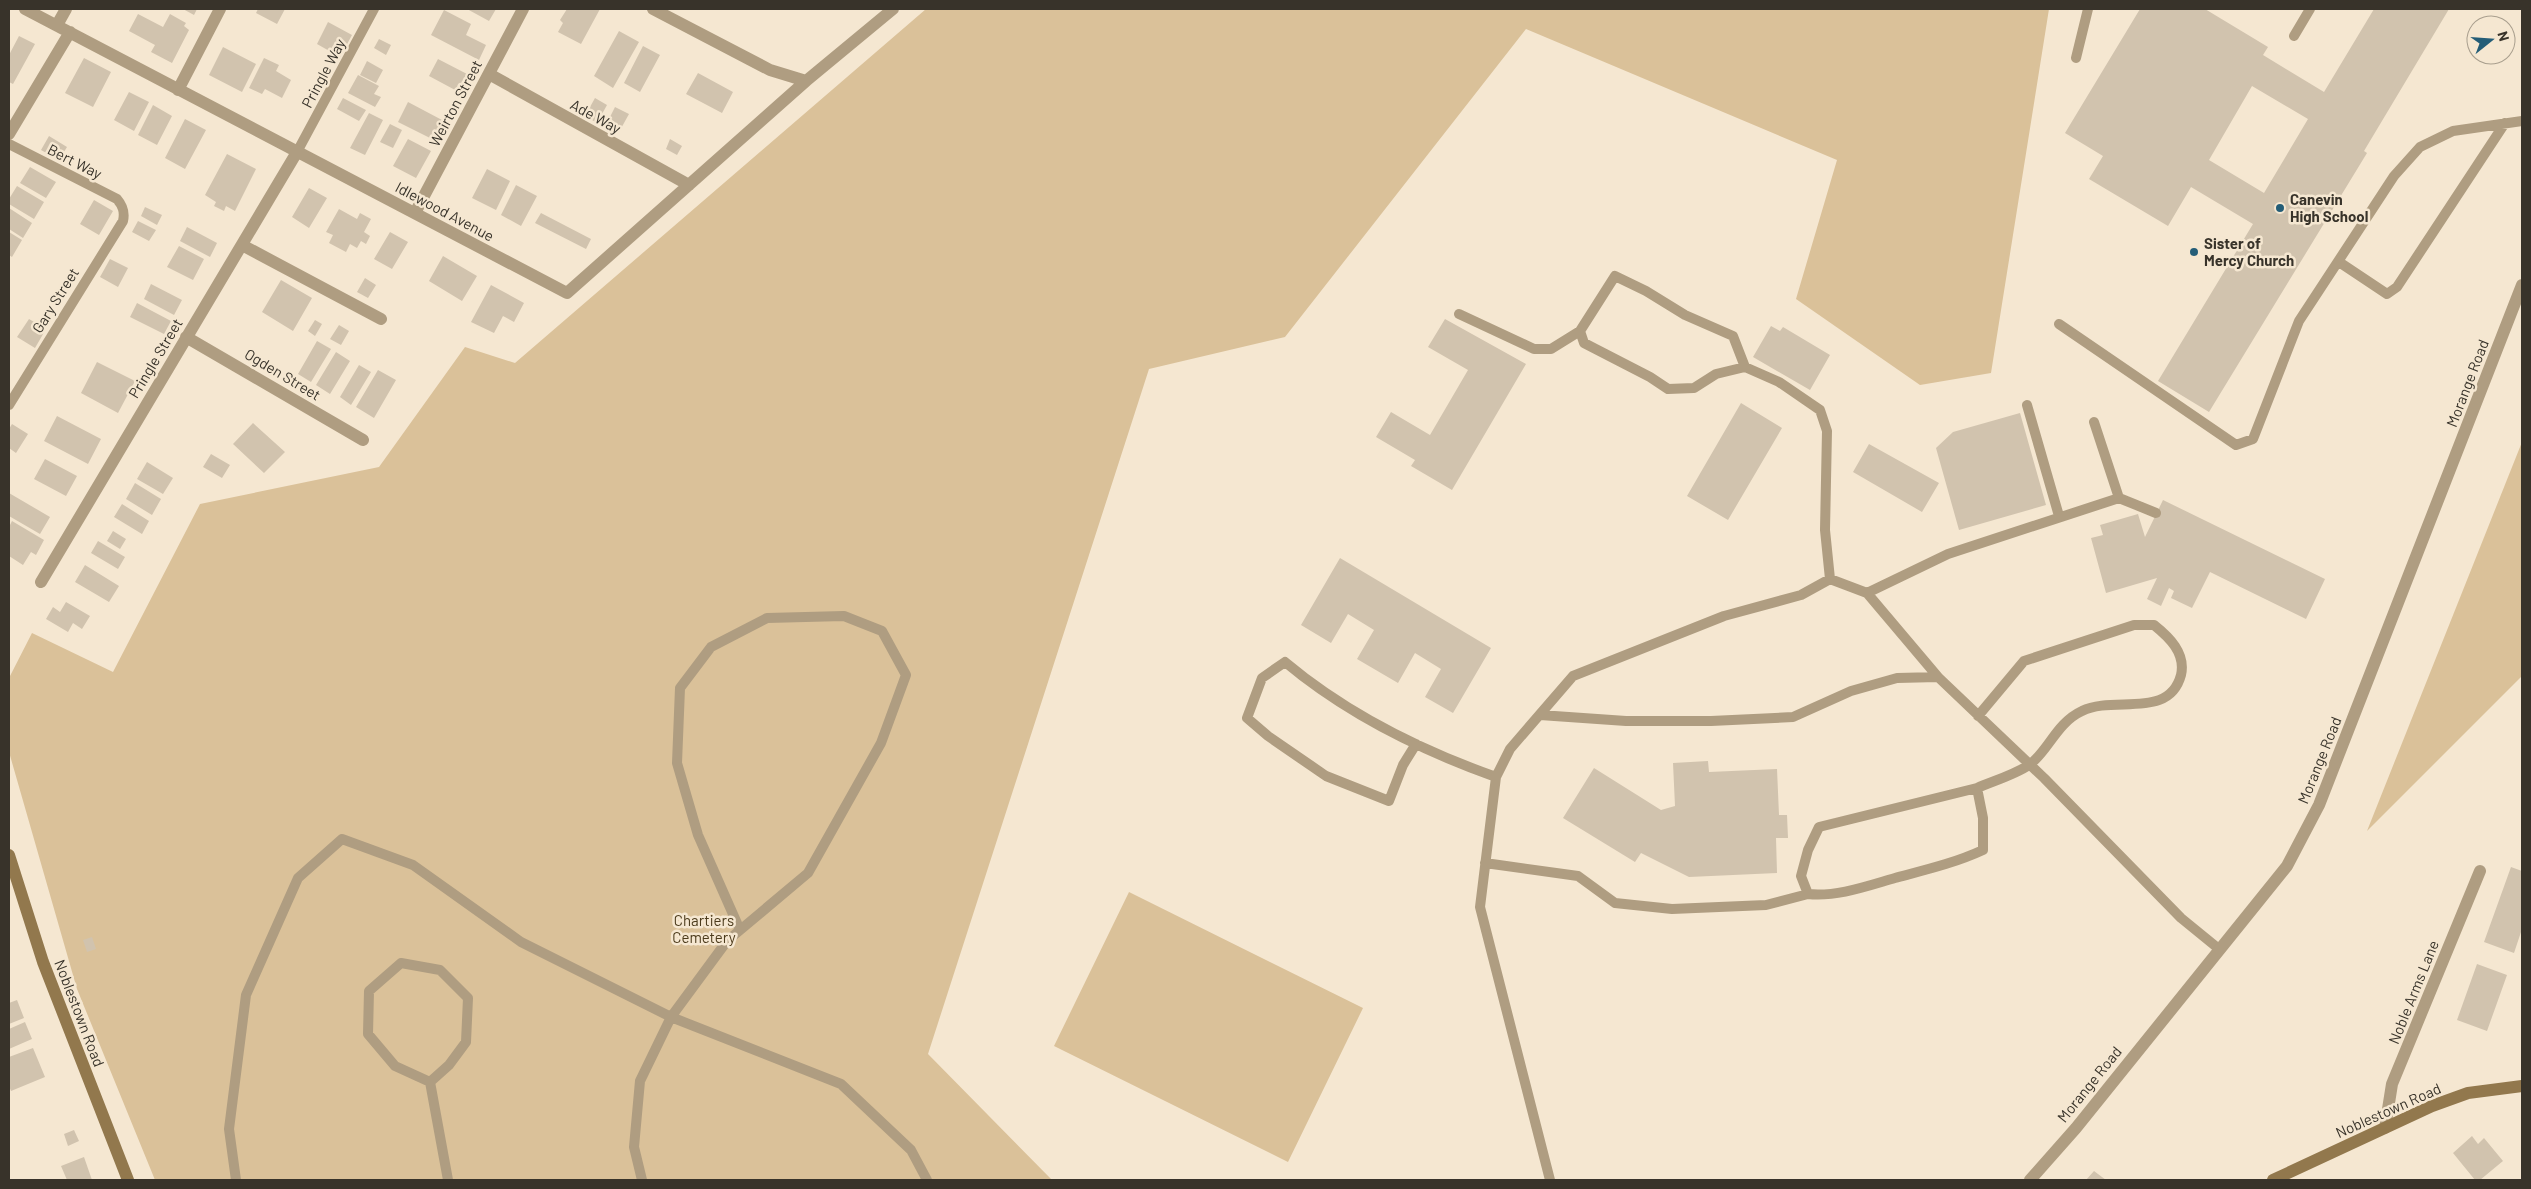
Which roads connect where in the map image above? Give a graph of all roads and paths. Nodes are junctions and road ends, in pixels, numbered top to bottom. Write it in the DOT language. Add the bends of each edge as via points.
graph roads {
  1 [pos="26,9"];
  2 [pos="66,9"];
  3 [pos="220,9"];
  4 [pos="374,9"];
  5 [pos="523,9"];
  6 [pos="653,9"];
  7 [pos="893,9"];
  8 [pos="2088,9"];
  9 [pos="2310,9"];
  10 [pos="57,25"];
  11 [pos="70,32"];
  12 [pos="2294,36"];
  13 [pos="2076,58"];
  14 [pos="489,74"];
  15 [pos="806,81"];
  16 [pos="178,90"];
  17 [pos="2522,121"];
  18 [pos="2505,123"];
  19 [pos="9,134"];
  20 [pos="9,144"];
  21 [pos="297,152"];
  22 [pos="689,185"];
  23 [pos="124,210"];
  24 [pos="415,213"];
  25 [pos="242,245"];
  26 [pos="2339,262"];
  27 [pos="2522,285"];
  28 [pos="1459,314"];
  29 [pos="381,319"];
  30 [pos="2059,324"];
  31 [pos="1580,331"];
  32 [pos="186,337"];
  33 [pos="1745,367"];
  34 [pos="9,405"];
  35 [pos="2027,405"];
  36 [pos="2094,422"];
  37 [pos="363,440"];
  38 [pos="2119,498"];
  39 [pos="2156,513"];
  40 [pos="2059,516"];
  41 [pos="1830,579"];
  42 [pos="42,582"];
  43 [pos="1867,593"];
  44 [pos="1938,677"];
  45 [pos="1540,715"];
  46 [pos="1978,716"];
  47 [pos="1416,744"];
  48 [pos="2030,765"];
  49 [pos="1496,777"];
  50 [pos="1976,788"];
  51 [pos="9,855"];
  52 [pos="1485,863"];
  53 [pos="2480,871"];
  54 [pos="1808,894"];
  55 [pos="740,930"];
  56 [pos="2219,949"];
  57 [pos="671,1017"];
  58 [pos="430,1082"];
  59 [pos="2522,1086"];
  60 [pos="2385,1128"];
  61 [pos="128,1180"];
  62 [pos="236,1180"];
  63 [pos="448,1180"];
  64 [pos="642,1180"];
  65 [pos="926,1180"];
  66 [pos="1550,1180"];
  67 [pos="2030,1180"];
  68 [pos="2273,1180"];
  1 -- 10 [label="street, Idlewood Avenue"];
  2 -- 10 [label="street"];
  3 -- 16 [label="street"];
  4 -- 21 [label="lane, Pringle Way"];
  5 -- 14 [label="street, Weirton Street"];
  6 -- 15 [label="street" via="770,70"];
  7 -- 15 [label="street, Idlewood Avenue"];
  8 -- 13 [label="lane"];
  9 -- 12 [label="lane"];
  10 -- 11 [label="street, Idlewood Avenue"];
  11 -- 16 [label="street, Idlewood Avenue"];
  11 -- 19 [label="street"];
  14 -- 22 [label="street, Ade Way"];
  14 -- 24 [label="street, Weirton Street"];
  15 -- 22 [label="street, Idlewood Avenue"];
  16 -- 21 [label="street, Idlewood Avenue"];
  17 -- 18 [label="lane"];
  18 -- 26 [label="lane" via="2453,131 2420,147 2394,176"];
  18 -- 26 [label="lane" via="2397,287 2387,294"];
  20 -- 23 [label="lane, Bert Way" via="117,199"];
  21 -- 24 [label="street, Idlewood Avenue"];
  21 -- 25 [label="street, Pringle Street"];
  22 -- 24 [label="street, Idlewood Avenue" via="567,294"];
  23 -- 34 [label="lane, Gary Street" via="123,221"];
  25 -- 29 [label="street"];
  25 -- 32 [label="street, Pringle Street"];
  26 -- 30 [label="lane" via="2299,320 2253,439 2236,445"];
  27 -- 56 [label="street, Morange Road" via="2319,805 2286,866"];
  28 -- 31 [label="lane" via="1534,349 1551,349"];
  31 -- 33 [label="lane" via="1584,343 1668,389 1694,388 1716,374"];
  31 -- 33 [label="lane" via="1615,276 1684,315 1733,336"];
  32 -- 37 [label="street, Ogden Street"];
  32 -- 42 [label="street, Pringle Street"];
  33 -- 41 [label="lane" via="1779,382 1820,410 1827,431 1826,530"];
  35 -- 40 [label="lane"];
  36 -- 38 [label="lane"];
  38 -- 39 [label="lane"];
  38 -- 40 [label="lane"];
  40 -- 43 [label="lane" via="1948,554"];
  41 -- 43 [label="lane"];
  41 -- 45 [label="lane" via="1800,595 1724,616 1581,672 1573,676"];
  43 -- 44 [label="lane"];
  44 -- 45 [label="lane" via="1897,678 1852,691 1793,717 1626,721"];
  44 -- 46 [label="lane"];
  45 -- 49 [label="lane" via="1510,749"];
  46 -- 48 [label="lane"];
  46 -- 48 [label="lane" via="2024,662 2134,626 2154,624 2179,649 2182,671 2172,694 2156,701 2098,704 2081,711 2063,724"];
  47 -- 47 [label="lane" via="1316,688 1285,662 1262,678 1247,718 1326,776 1389,801 1403,765"];
  47 -- 49 [label="lane"];
  48 -- 50 [label="lane"];
  48 -- 56 [label="lane" via="2181,918"];
  49 -- 52 [label="lane"];
  50 -- 54 [label="lane" via="1820,827 1808,850 1801,876"];
  50 -- 54 [label="lane" via="1983,818 1983,850 1961,860 1857,889 1824,896"];
  51 -- 61 [label="main road, Noblestown Road" via="44,962"];
  52 -- 54 [label="lane" via="1578,876 1616,904 1672,909 1766,905"];
  52 -- 66 [label="lane" via="1480,907"];
  53 -- 60 [label="street, Noble Arms Lane" via="2392,1084"];
  55 -- 55 [label="lane" via="698,835 677,763 680,688 711,647 766,618 844,616 882,631 906,675 881,743 808,873"];
  55 -- 57 [label="lane" via="727,941"];
  56 -- 67 [label="street, Morange Road"];
  57 -- 62 [label="lane" via="521,942 413,865 342,839 298,878 246,995 229,1129"];
  57 -- 64 [label="lane" via="640,1081 634,1147"];
  57 -- 65 [label="lane" via="841,1084 911,1150"];
  58 -- 58 [label="lane" via="449,1065 466,1042 468,998 440,970 401,963 369,991 368,1034 395,1066"];
  58 -- 63 [label="lane"];
  59 -- 60 [label="main road, Noblestown Road" via="2468,1093"];
  60 -- 68 [label="main road, Noblestown Road"];
}
